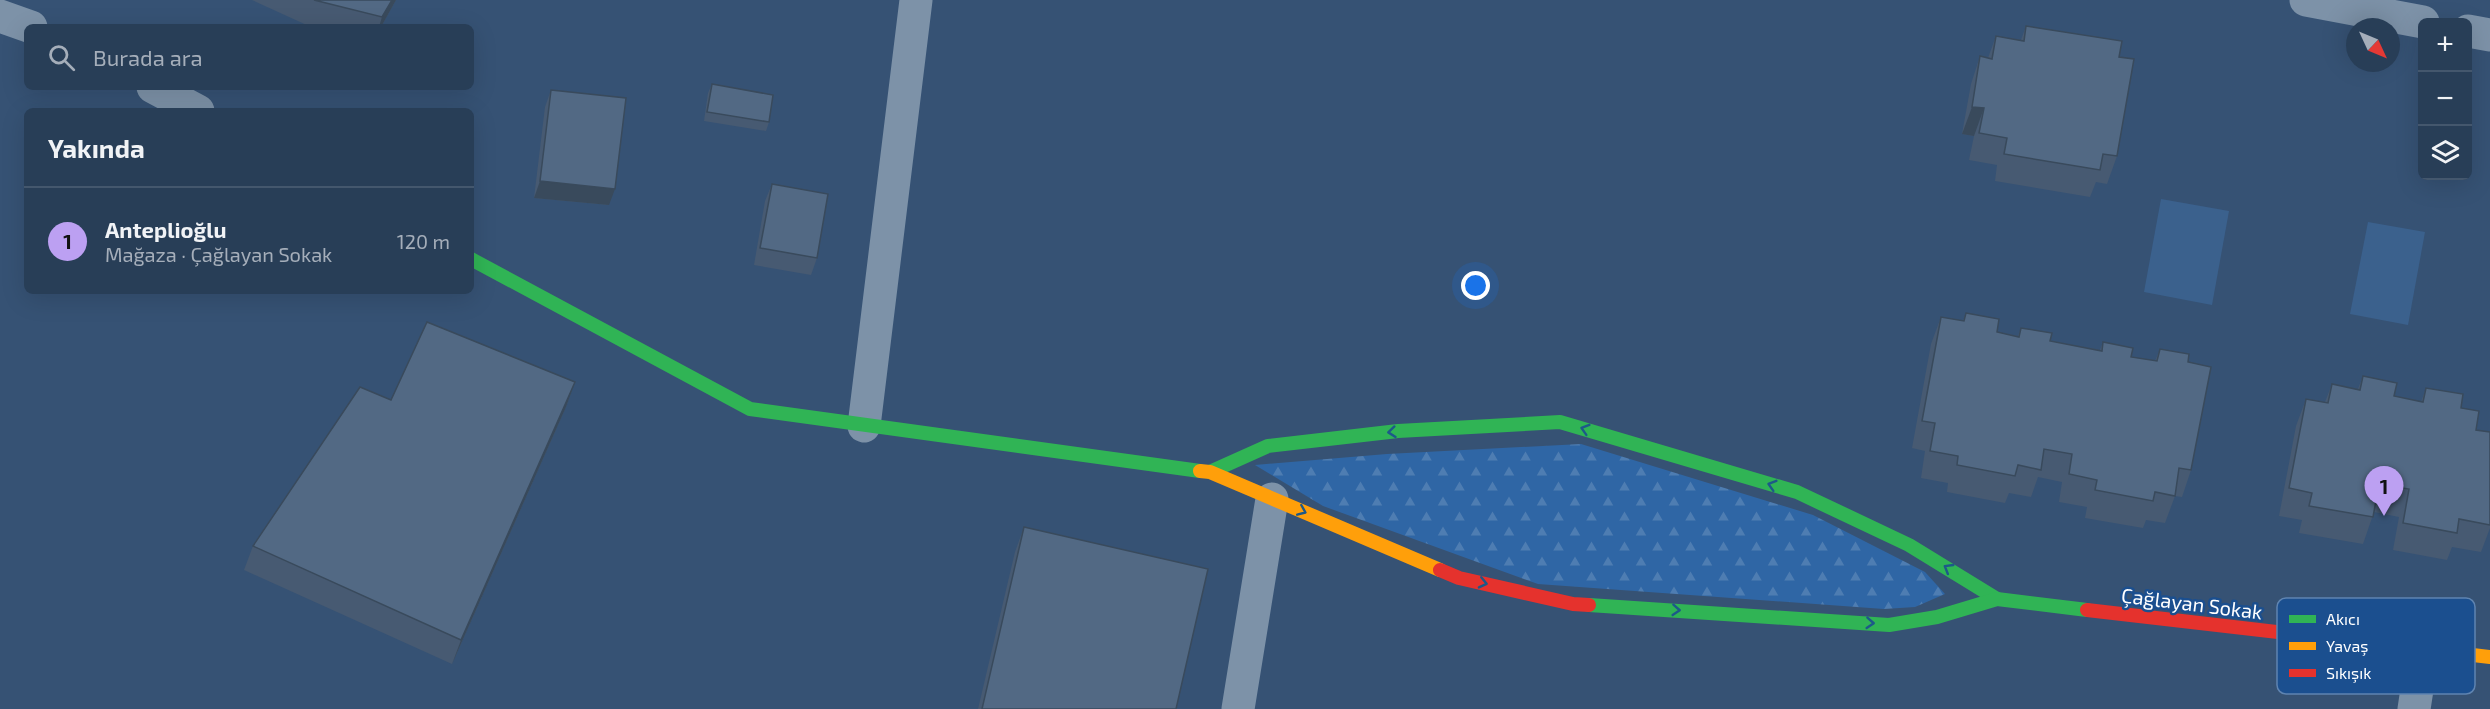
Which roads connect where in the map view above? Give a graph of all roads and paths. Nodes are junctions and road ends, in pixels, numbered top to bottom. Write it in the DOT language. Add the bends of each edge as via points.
graph roads {
  1 [pos="916,0"];
  2 [pos="2306,0"];
  3 [pos="0,16"];
  4 [pos="2418,21"];
  5 [pos="24,25"];
  6 [pos="2472,32"];
  7 [pos="2490,35"];
  8 [pos="159,90"];
  9 [pos="192,108"];
  10 [pos="474,261"];
  11 [pos="864,426"];
  12 [pos="1210,472"];
  13 [pos="1272,499"];
  14 [pos="1997,599"];
  15 [pos="2277,633"];
  16 [pos="2475,655"];
  17 [pos="2490,657"];
  18 [pos="2416,694"];
  19 [pos="1238,709"];
  20 [pos="2414,709"];
  1 -- 11 [label="street"];
  2 -- 4 [label="street"];
  3 -- 5 [label="street"];
  6 -- 7 [label="street"];
  8 -- 9 [label="street"];
  10 -- 11 [label="street" via="750,409"];
  11 -- 12 [label="street"];
  12 -- 13 [label="street"];
  14 -- 12 [label="street, one-way" via="1909,545 1797,492 1560,422 1398,431 1268,446"];
  13 -- 14 [label="street, one-way" via="1459,578 1573,604 1889,625 1937,617"];
  13 -- 19 [label="street"];
  14 -- 15 [label="street, Çağlayan Sokak"];
  16 -- 17 [label="street, Çağlayan Sokak"];
  18 -- 20 [label="street"];
}
